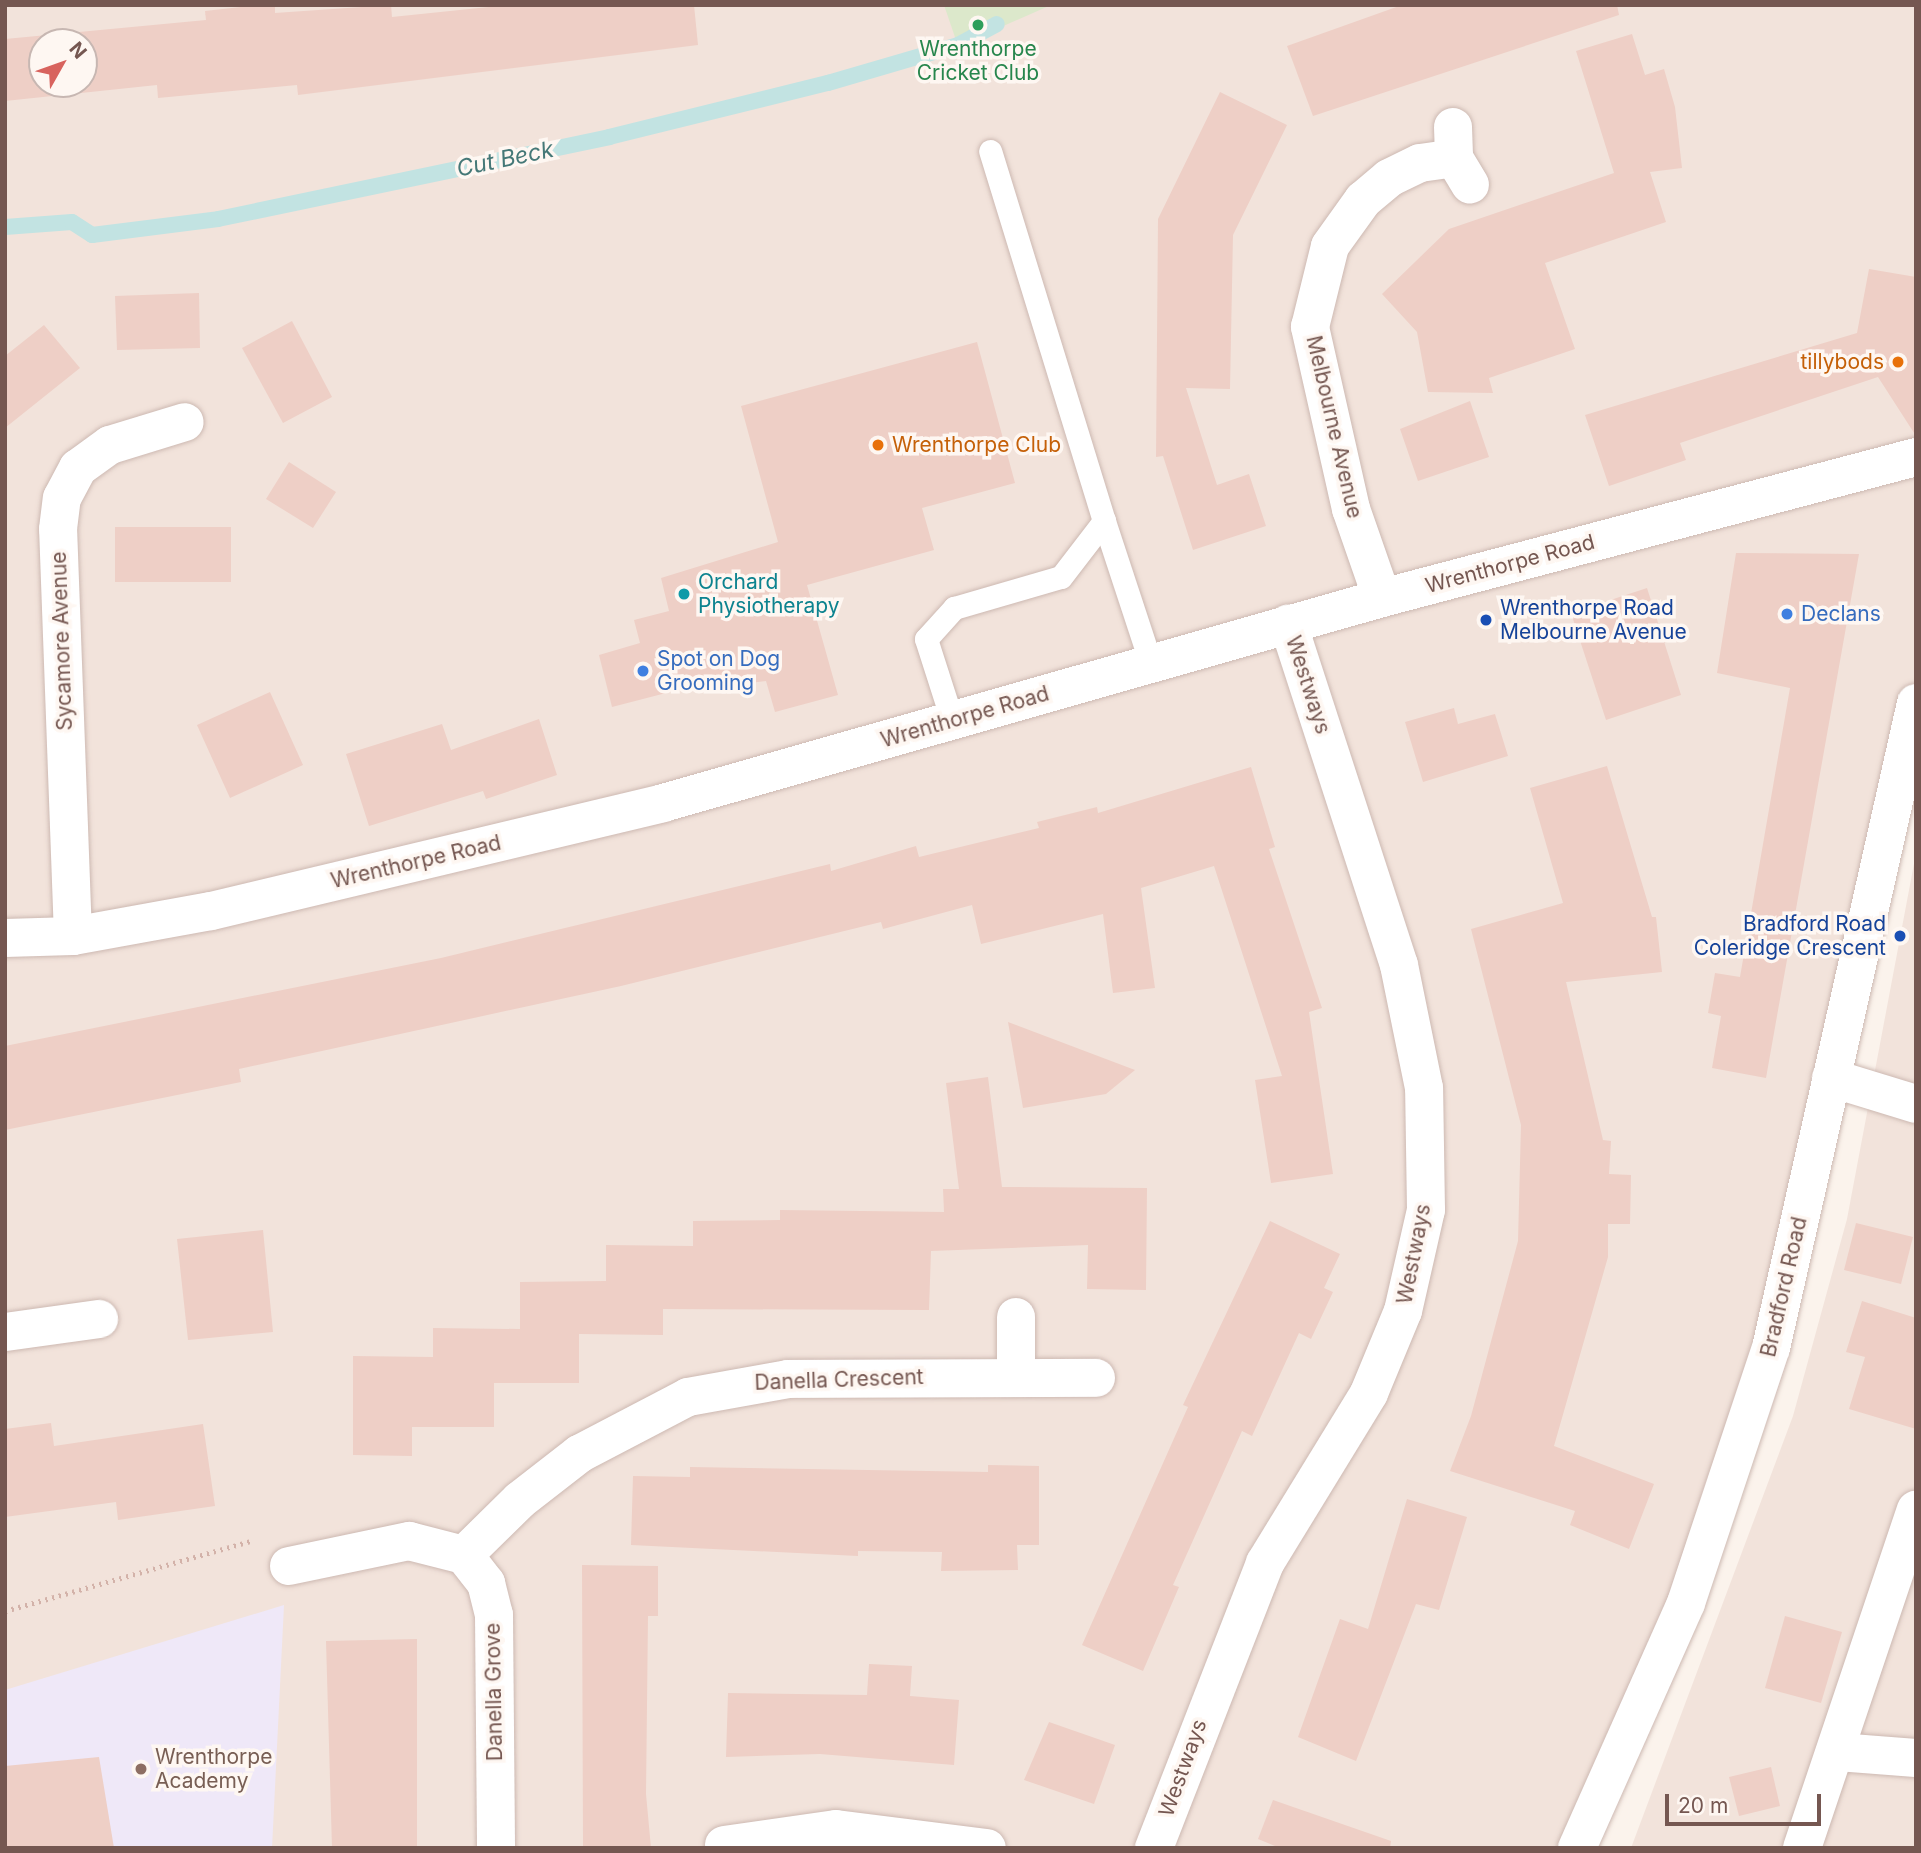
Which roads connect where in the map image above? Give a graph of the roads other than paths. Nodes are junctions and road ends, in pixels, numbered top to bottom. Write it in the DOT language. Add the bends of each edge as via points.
graph roads {
  1 [pos="990,151"];
  2 [pos="1459,157"];
  3 [pos="185,422"];
  4 [pos="1916,457"];
  5 [pos="1104,521"];
  6 [pos="1382,598"];
  7 [pos="1288,624"];
  8 [pos="1151,664"];
  9 [pos="1916,703"];
  10 [pos="952,720"];
  11 [pos="74,936"];
  12 [pos="5,938"];
  13 [pos="1831,1079"];
  14 [pos="1916,1104"];
  15 [pos="1016,1317"];
  16 [pos="99,1319"];
  17 [pos="5,1332"];
  18 [pos="1016,1377"];
  19 [pos="1096,1378"];
  20 [pos="1916,1510"];
  21 [pos="464,1555"];
  22 [pos="289,1566"];
  23 [pos="1838,1752"];
  24 [pos="1916,1758"];
  25 [pos="724,1845"];
  26 [pos="496,1848"];
  27 [pos="987,1848"];
  28 [pos="1154,1848"];
  29 [pos="1577,1848"];
  30 [pos="1802,1848"];
  1 -- 5 [label="lane"];
  2 -- 6 [label="street, Melbourne Avenue" via="1420,163 1389,178 1363,200 1330,246 1310,327 1351,509"];
  3 -- 11 [label="street, Sycamore Avenue" via="110,445 78,468 62,498 58,529"];
  4 -- 6 [label="street, Wrenthorpe Road"];
  5 -- 8 [label="lane"];
  5 -- 10 [label="lane" via="1061,577 954,608 926,639"];
  6 -- 7 [label="street, Wrenthorpe Road"];
  7 -- 8 [label="street, Wrenthorpe Road"];
  7 -- 28 [label="street, Westways" via="1399,965 1424,1088 1426,1210 1403,1311 1369,1393 1265,1563"];
  8 -- 10 [label="street, Wrenthorpe Road"];
  9 -- 13 [label="street, Bradford Road"];
  10 -- 11 [label="street, Wrenthorpe Road" via="663,803 211,911"];
  11 -- 12 [label="street, Wrenthorpe Road"];
  13 -- 14 [label="street"];
  13 -- 29 [label="street, Bradford Road" via="1767,1361 1686,1603"];
  15 -- 18 [label="street"];
  16 -- 17 [label="street"];
  18 -- 19 [label="street, Danella Crescent"];
  18 -- 21 [label="street, Danella Crescent" via="788,1379 688,1397 579,1454 520,1500"];
  20 -- 23 [label="street"];
  21 -- 22 [label="street" via="409,1541"];
  21 -- 26 [label="street, Danella Grove" via="486,1583 494,1615"];
  23 -- 24 [label="street"];
  23 -- 30 [label="street"];
  25 -- 27 [label="street" via="836,1829"];
}
